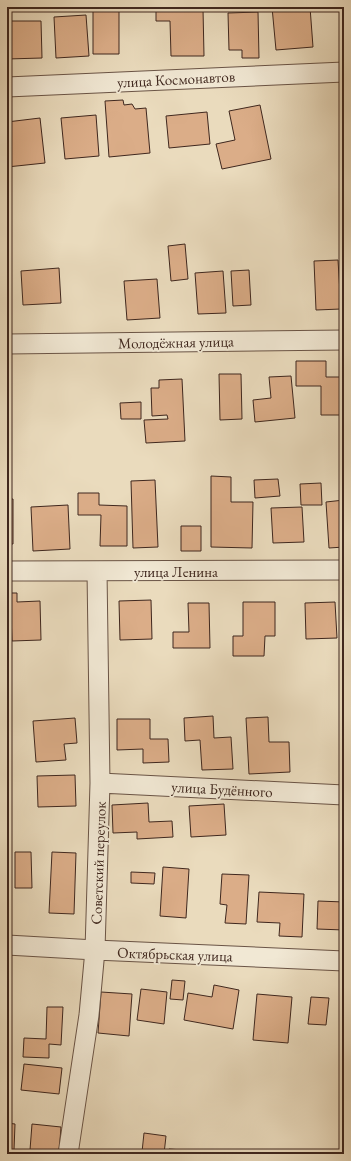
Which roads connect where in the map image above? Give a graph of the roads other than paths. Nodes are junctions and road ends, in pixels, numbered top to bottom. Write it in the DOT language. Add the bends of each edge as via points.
graph roads {
  1 [pos="344,72"];
  2 [pos="7,87"];
  3 [pos="344,340"];
  4 [pos="7,344"];
  5 [pos="344,570"];
  6 [pos="7,571"];
  7 [pos="97,571"];
  8 [pos="100,783"];
  9 [pos="344,795"];
  10 [pos="7,945"];
  11 [pos="95,950"];
  12 [pos="344,961"];
  13 [pos="68,1154"];
  1 -- 2 [label="street, улица Космонавтов"];
  3 -- 4 [label="street, Молодёжная улица"];
  5 -- 7 [label="street, улица Ленина"];
  6 -- 7 [label="street, улица Ленина"];
  7 -- 8 [label="street, Советский переулок"];
  8 -- 9 [label="street, улица Будённого"];
  8 -- 11 [label="street, Советский переулок"];
  10 -- 11 [label="street, Октябрьская улица"];
  11 -- 12 [label="street, Октябрьская улица"];
  11 -- 13 [label="street, Советский переулок" via="89,1015"];
}
